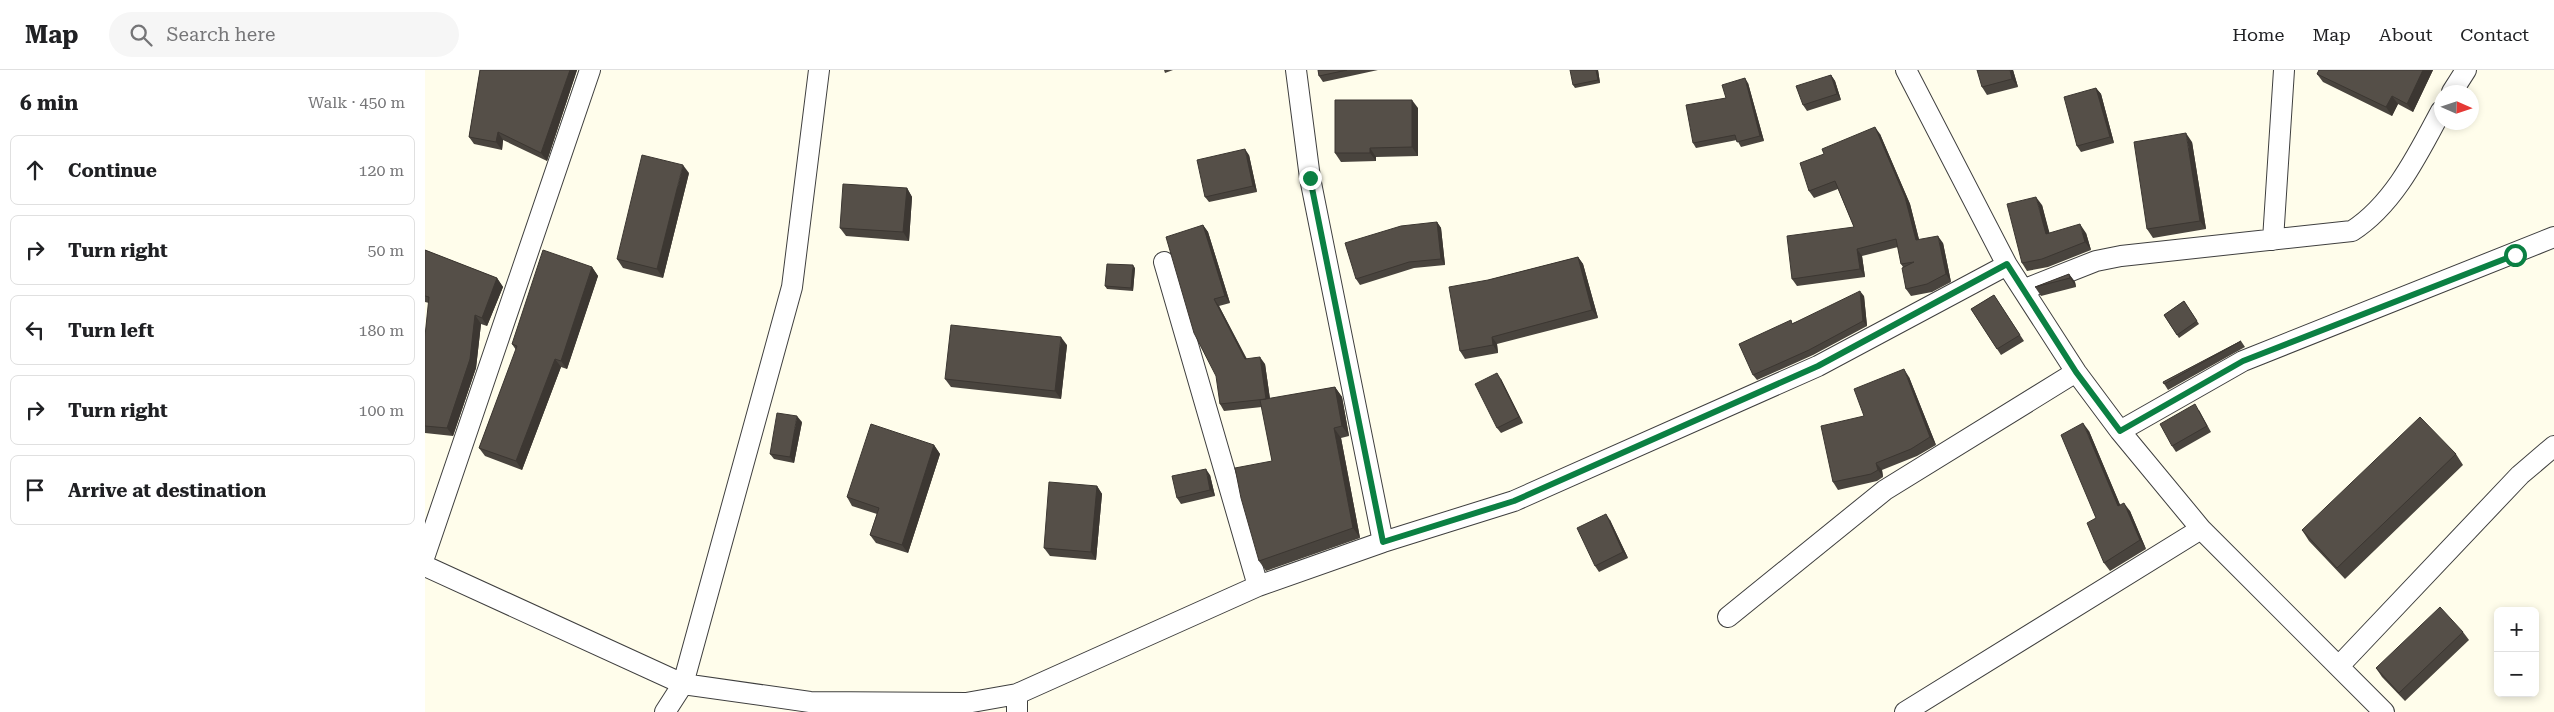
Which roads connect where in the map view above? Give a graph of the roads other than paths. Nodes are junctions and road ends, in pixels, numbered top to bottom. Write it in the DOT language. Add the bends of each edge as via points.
graph roads {
  1 [pos="590,70"];
  2 [pos="819,70"];
  3 [pos="1296,70"];
  4 [pos="1906,70"];
  5 [pos="2283,70"];
  6 [pos="2466,70"];
  7 [pos="2456,85"];
  8 [pos="2434,124"];
  9 [pos="2554,237"];
  10 [pos="2273,240"];
  11 [pos="1164,262"];
  12 [pos="2007,264"];
  13 [pos="2025,290"];
  14 [pos="2076,372"];
  15 [pos="2120,431"];
  16 [pos="2554,446"];
  17 [pos="2201,529"];
  18 [pos="1383,542"];
  19 [pos="425,555"];
  20 [pos="425,566"];
  21 [pos="1258,586"];
  22 [pos="1728,618"];
  23 [pos="2339,666"];
  24 [pos="683,684"];
  25 [pos="1017,703"];
  26 [pos="665,712"];
  27 [pos="1905,712"];
  28 [pos="2384,712"];
  1 -- 19 [label="street"];
  2 -- 24 [label="street" via="792,287"];
  3 -- 18 [label="street" via="1310,178"];
  4 -- 12 [label="street"];
  5 -- 10 [label="street"];
  6 -- 7 [label="street"];
  8 -- 10 [label="street" via="2408,171 2371,219 2352,231"];
  9 -- 15 [label="street" via="2243,361"];
  10 -- 13 [label="street" via="2096,261"];
  11 -- 21 [label="street"];
  12 -- 13 [label="street"];
  12 -- 18 [label="street" via="1809,370 1514,501"];
  13 -- 14 [label="street"];
  14 -- 15 [label="street"];
  14 -- 22 [label="street" via="1885,490"];
  15 -- 17 [label="street"];
  16 -- 23 [label="street" via="2520,475"];
  17 -- 23 [label="street"];
  17 -- 27 [label="street"];
  18 -- 21 [label="street"];
  20 -- 24 [label="street"];
  21 -- 25 [label="street"];
  23 -- 28 [label="street"];
  24 -- 25 [label="street" via="810,702"];
  24 -- 26 [label="street"];
}
